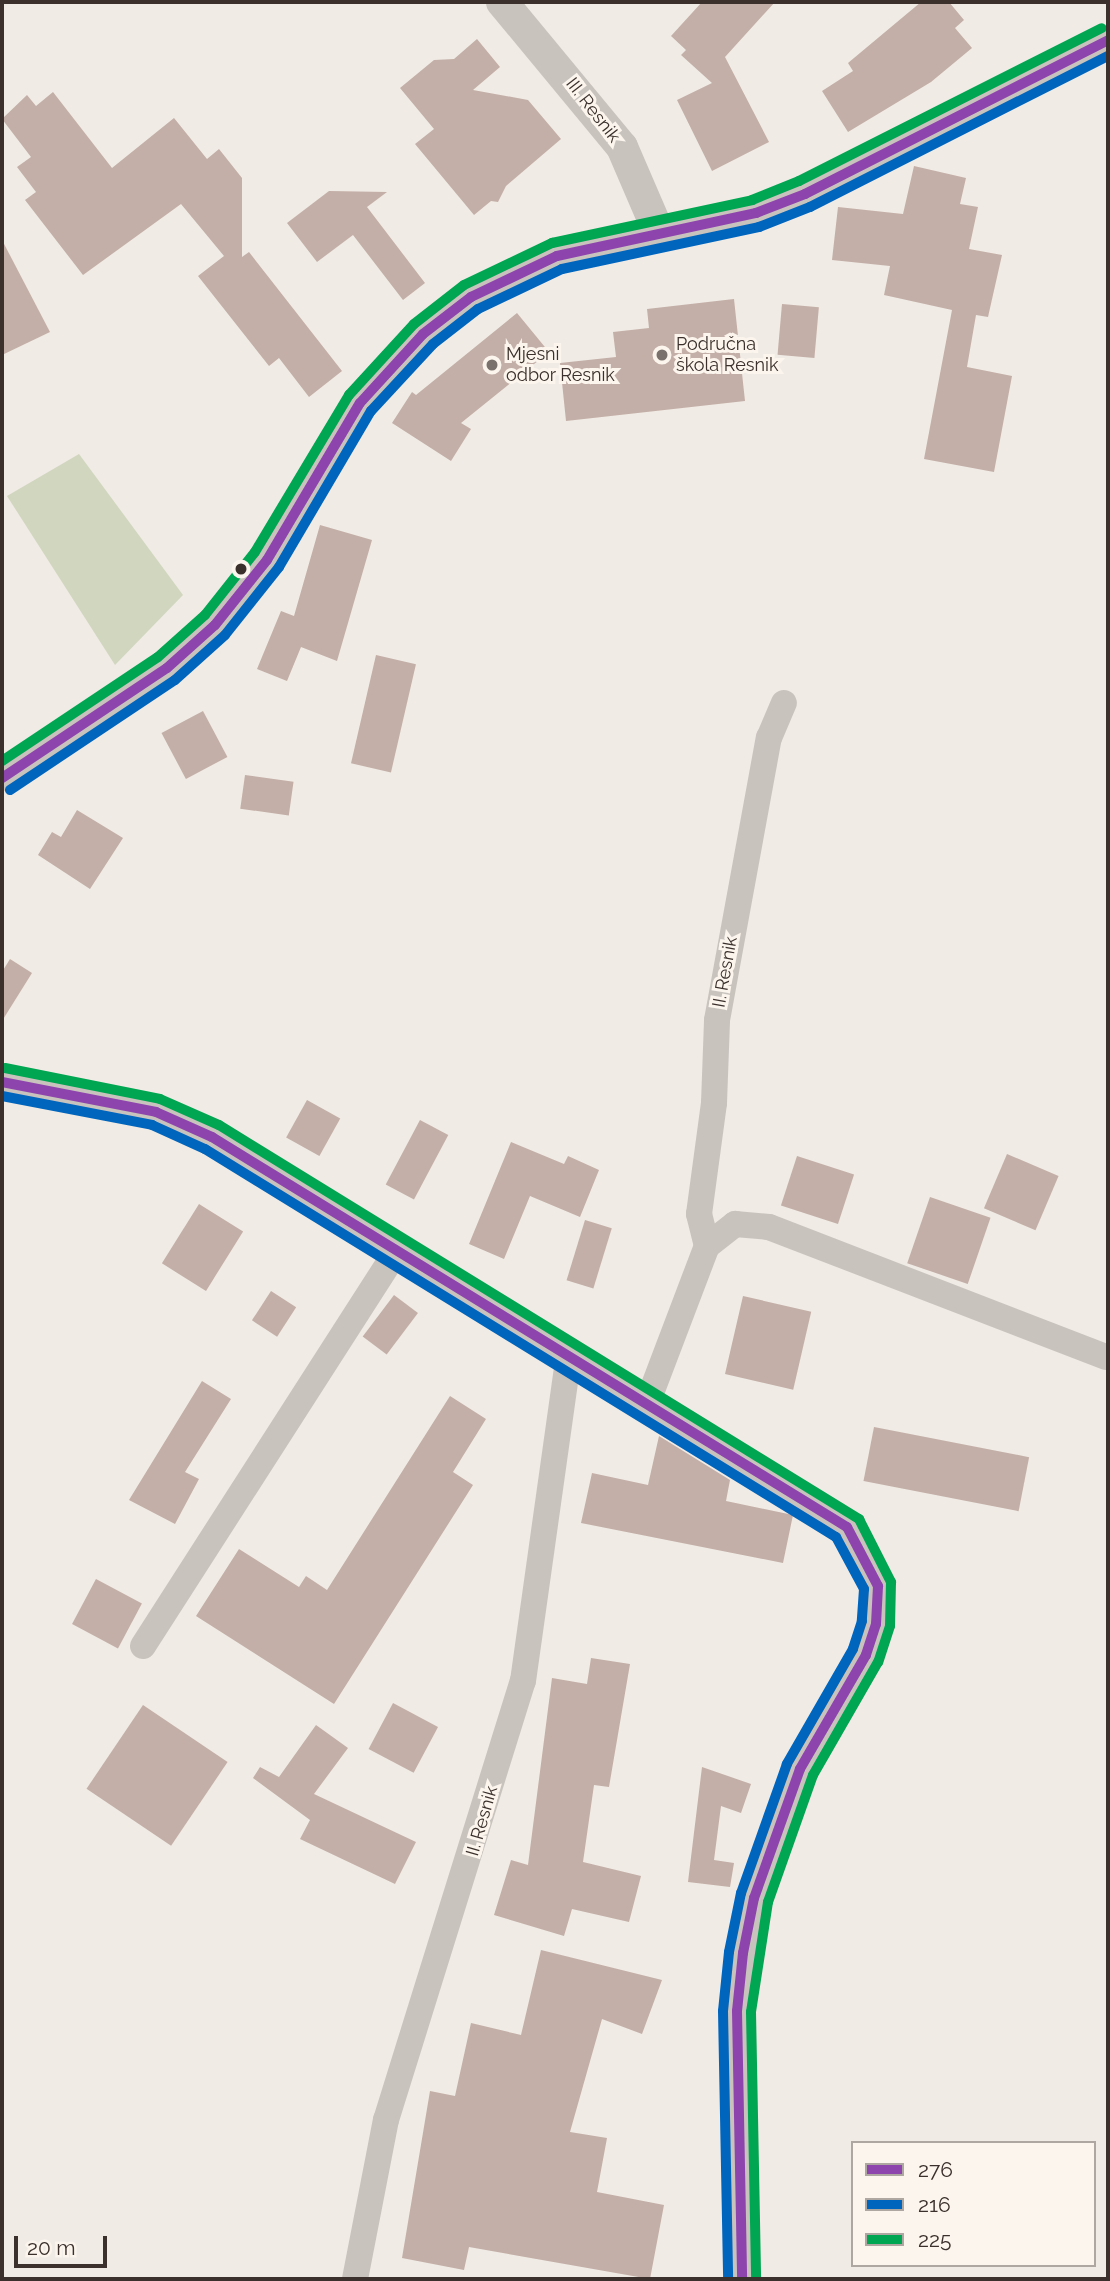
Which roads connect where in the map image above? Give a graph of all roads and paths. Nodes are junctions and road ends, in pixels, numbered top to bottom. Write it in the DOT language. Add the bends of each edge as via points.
graph roads {
  1 [pos="502,2"];
  2 [pos="1108,40"];
  3 [pos="659,233"];
  4 [pos="785,704"];
  5 [pos="2,778"];
  6 [pos="2,1082"];
  7 [pos="707,1246"];
  8 [pos="399,1248"];
  9 [pos="569,1354"];
  10 [pos="1106,1357"];
  11 [pos="648,1401"];
  12 [pos="143,1646"];
  13 [pos="355,2279"];
  14 [pos="742,2279"];
  1 -- 3 [label="street, III. Resnik" via="622,147"];
  2 -- 3 [label="street" via="805,194 756,212"];
  3 -- 5 [label="street" via="526,267 439,321 360,403 267,560 215,625 167,668"];
  4 -- 7 [label="street, II. Resnik" via="769,738 717,1020 714,1103 699,1214"];
  6 -- 8 [label="street" via="156,1112 212,1137"];
  7 -- 10 [label="street" via="735,1224 769,1227"];
  7 -- 11 [label="street"];
  8 -- 9 [label="street"];
  8 -- 12 [label="street"];
  9 -- 11 [label="street"];
  9 -- 13 [label="street, II. Resnik" via="523,1681 386,2120"];
  11 -- 14 [label="street" via="847,1527 878,1586 876,1624 866,1656 800,1769 754,1898 743,1953 737,2011"];
}
